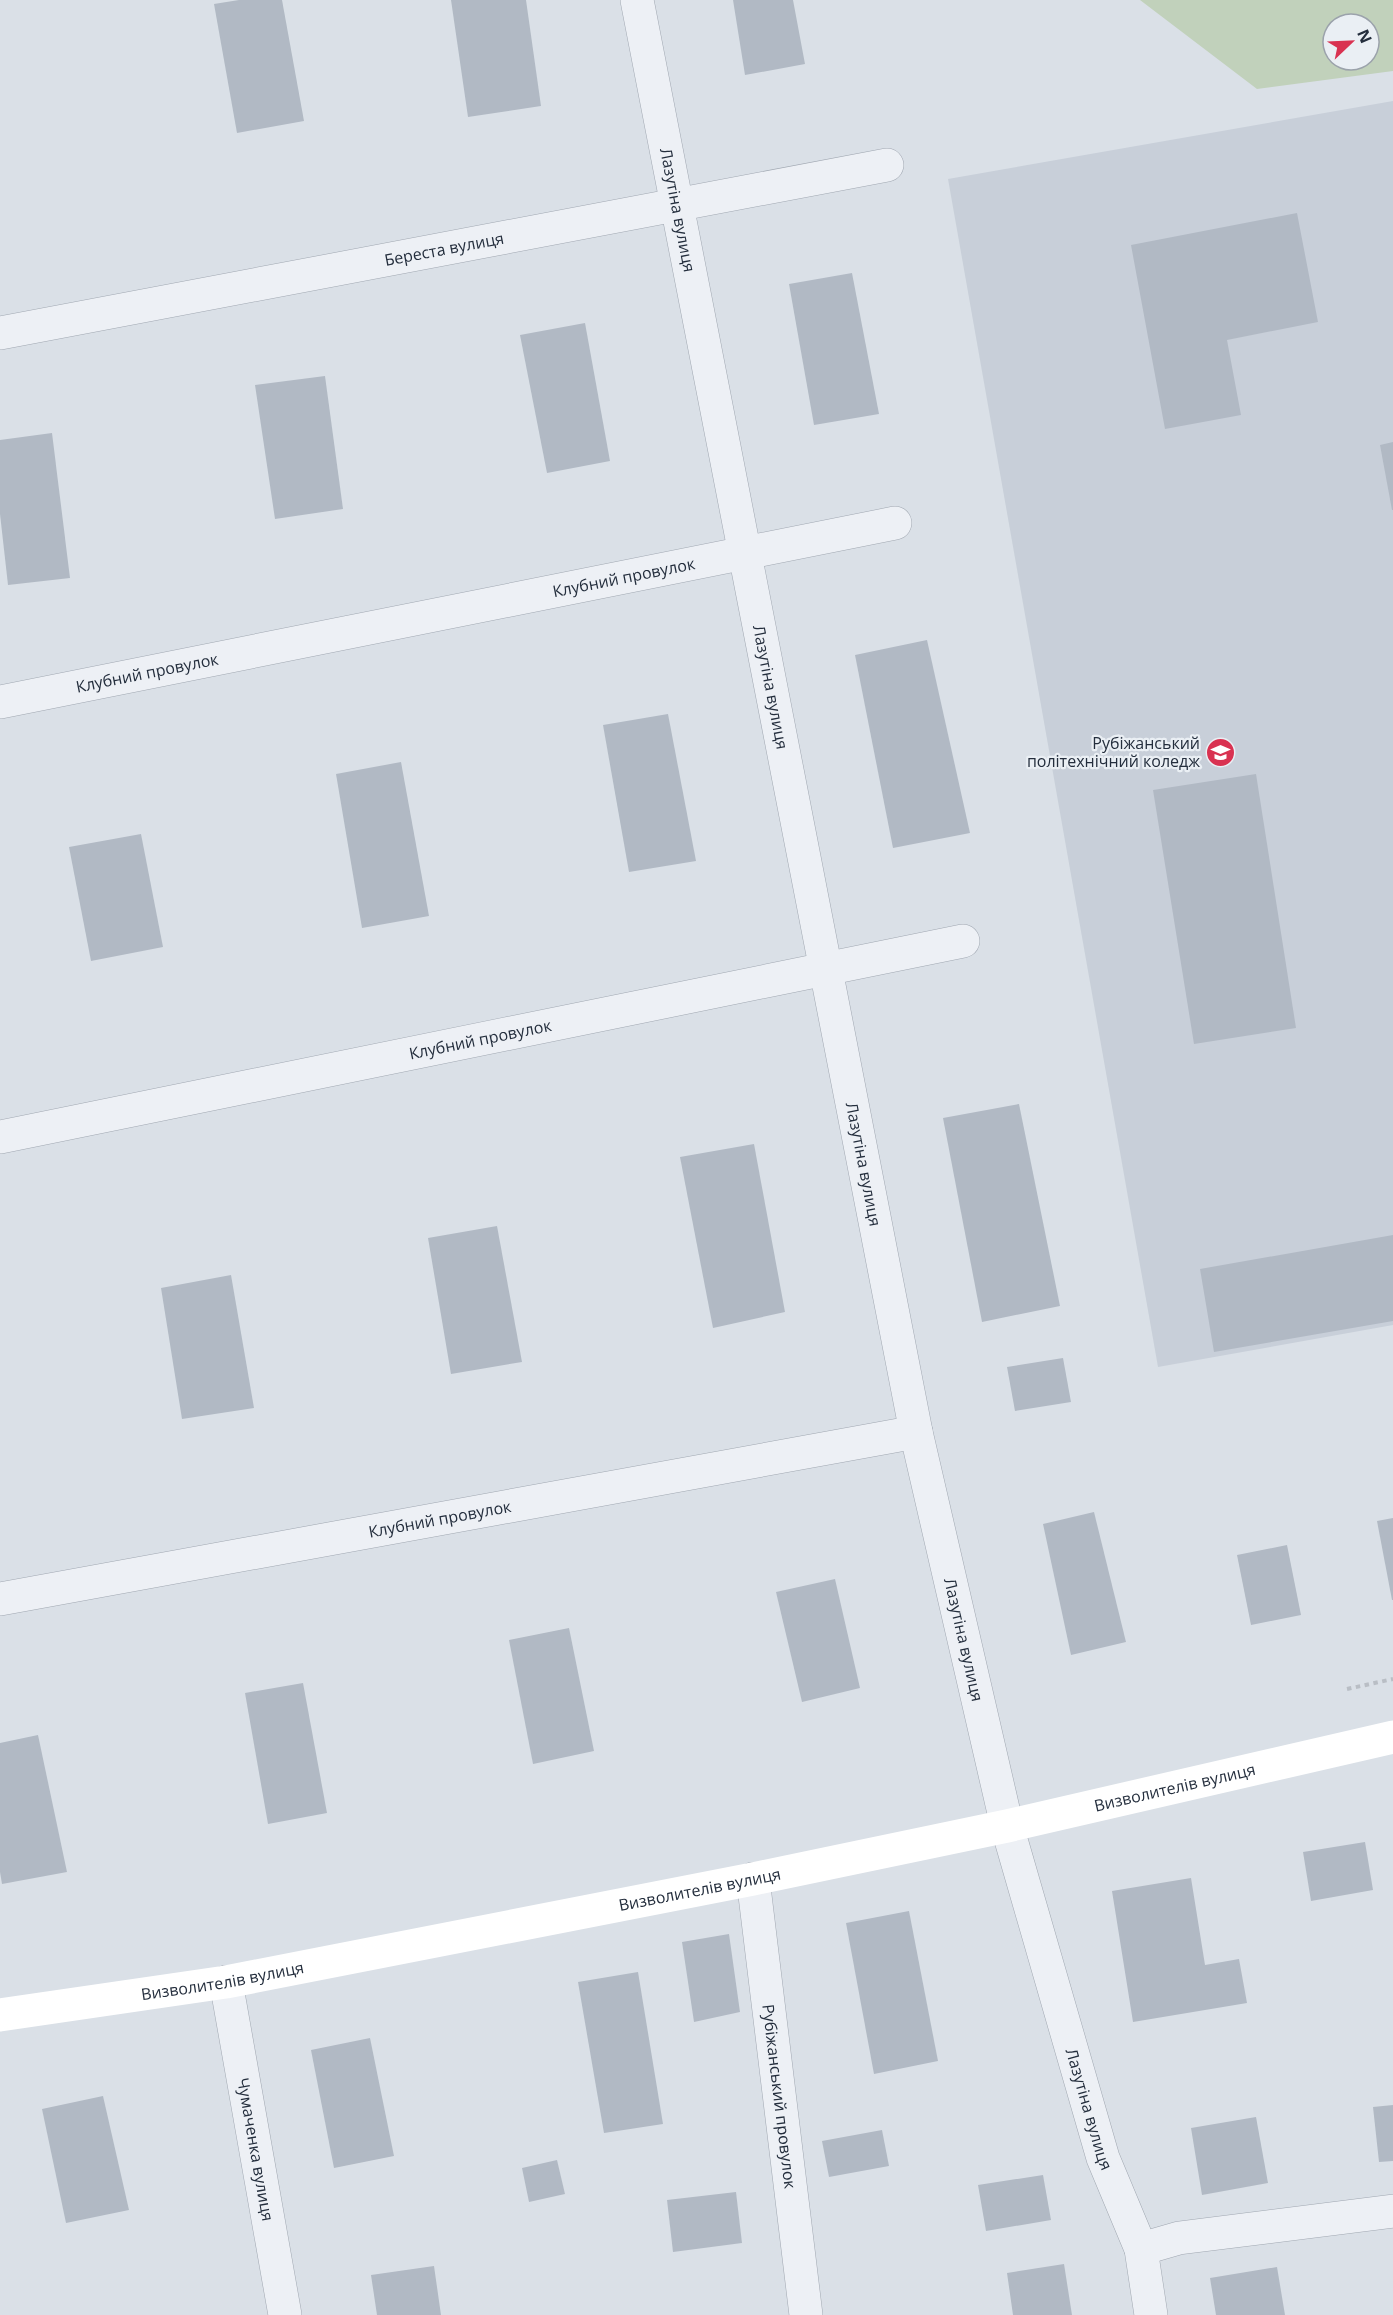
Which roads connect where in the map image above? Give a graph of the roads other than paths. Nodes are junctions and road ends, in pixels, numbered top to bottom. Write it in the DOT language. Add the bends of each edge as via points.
graph roads {
  1 [pos="637,0"];
  2 [pos="887,165"];
  3 [pos="677,205"];
  4 [pos="0,333"];
  5 [pos="895,523"];
  6 [pos="745,554"];
  7 [pos="0,702"];
  8 [pos="963,941"];
  9 [pos="826,967"];
  10 [pos="0,1137"];
  11 [pos="916,1432"];
  12 [pos="0,1599"];
  13 [pos="1393,1737"];
  14 [pos="1007,1826"];
  15 [pos="753,1879"];
  16 [pos="226,1982"];
  17 [pos="0,2015"];
  18 [pos="1393,2211"];
  19 [pos="1141,2249"];
  20 [pos="285,2315"];
  21 [pos="806,2315"];
  22 [pos="1151,2315"];
  1 -- 3 [label="street, Лазутіна вулиця"];
  2 -- 3 [label="street, Береста вулиця"];
  3 -- 4 [label="street, Береста вулиця"];
  3 -- 6 [label="street, Лазутіна вулиця"];
  5 -- 6 [label="street, Клубний провулок"];
  6 -- 7 [label="street, Клубний провулок"];
  6 -- 9 [label="street, Лазутіна вулиця"];
  8 -- 9 [label="street, Клубний провулок"];
  9 -- 10 [label="street, Клубний провулок"];
  9 -- 11 [label="street, Лазутіна вулиця"];
  11 -- 12 [label="street, Клубний провулок"];
  11 -- 14 [label="street, Лазутіна вулиця"];
  13 -- 14 [label="street, Визволителів вулиця"];
  14 -- 15 [label="street, Визволителів вулиця"];
  14 -- 19 [label="street, Лазутіна вулиця" via="1103,2158"];
  15 -- 16 [label="street, Визволителів вулиця"];
  15 -- 21 [label="street, Рубіжанський провулок"];
  16 -- 17 [label="street, Визволителів вулиця"];
  16 -- 20 [label="street, Чумаченка вулиця"];
  18 -- 19 [label="street" via="1179,2238"];
  19 -- 22 [label="street, Лазутіна вулиця"];
}
